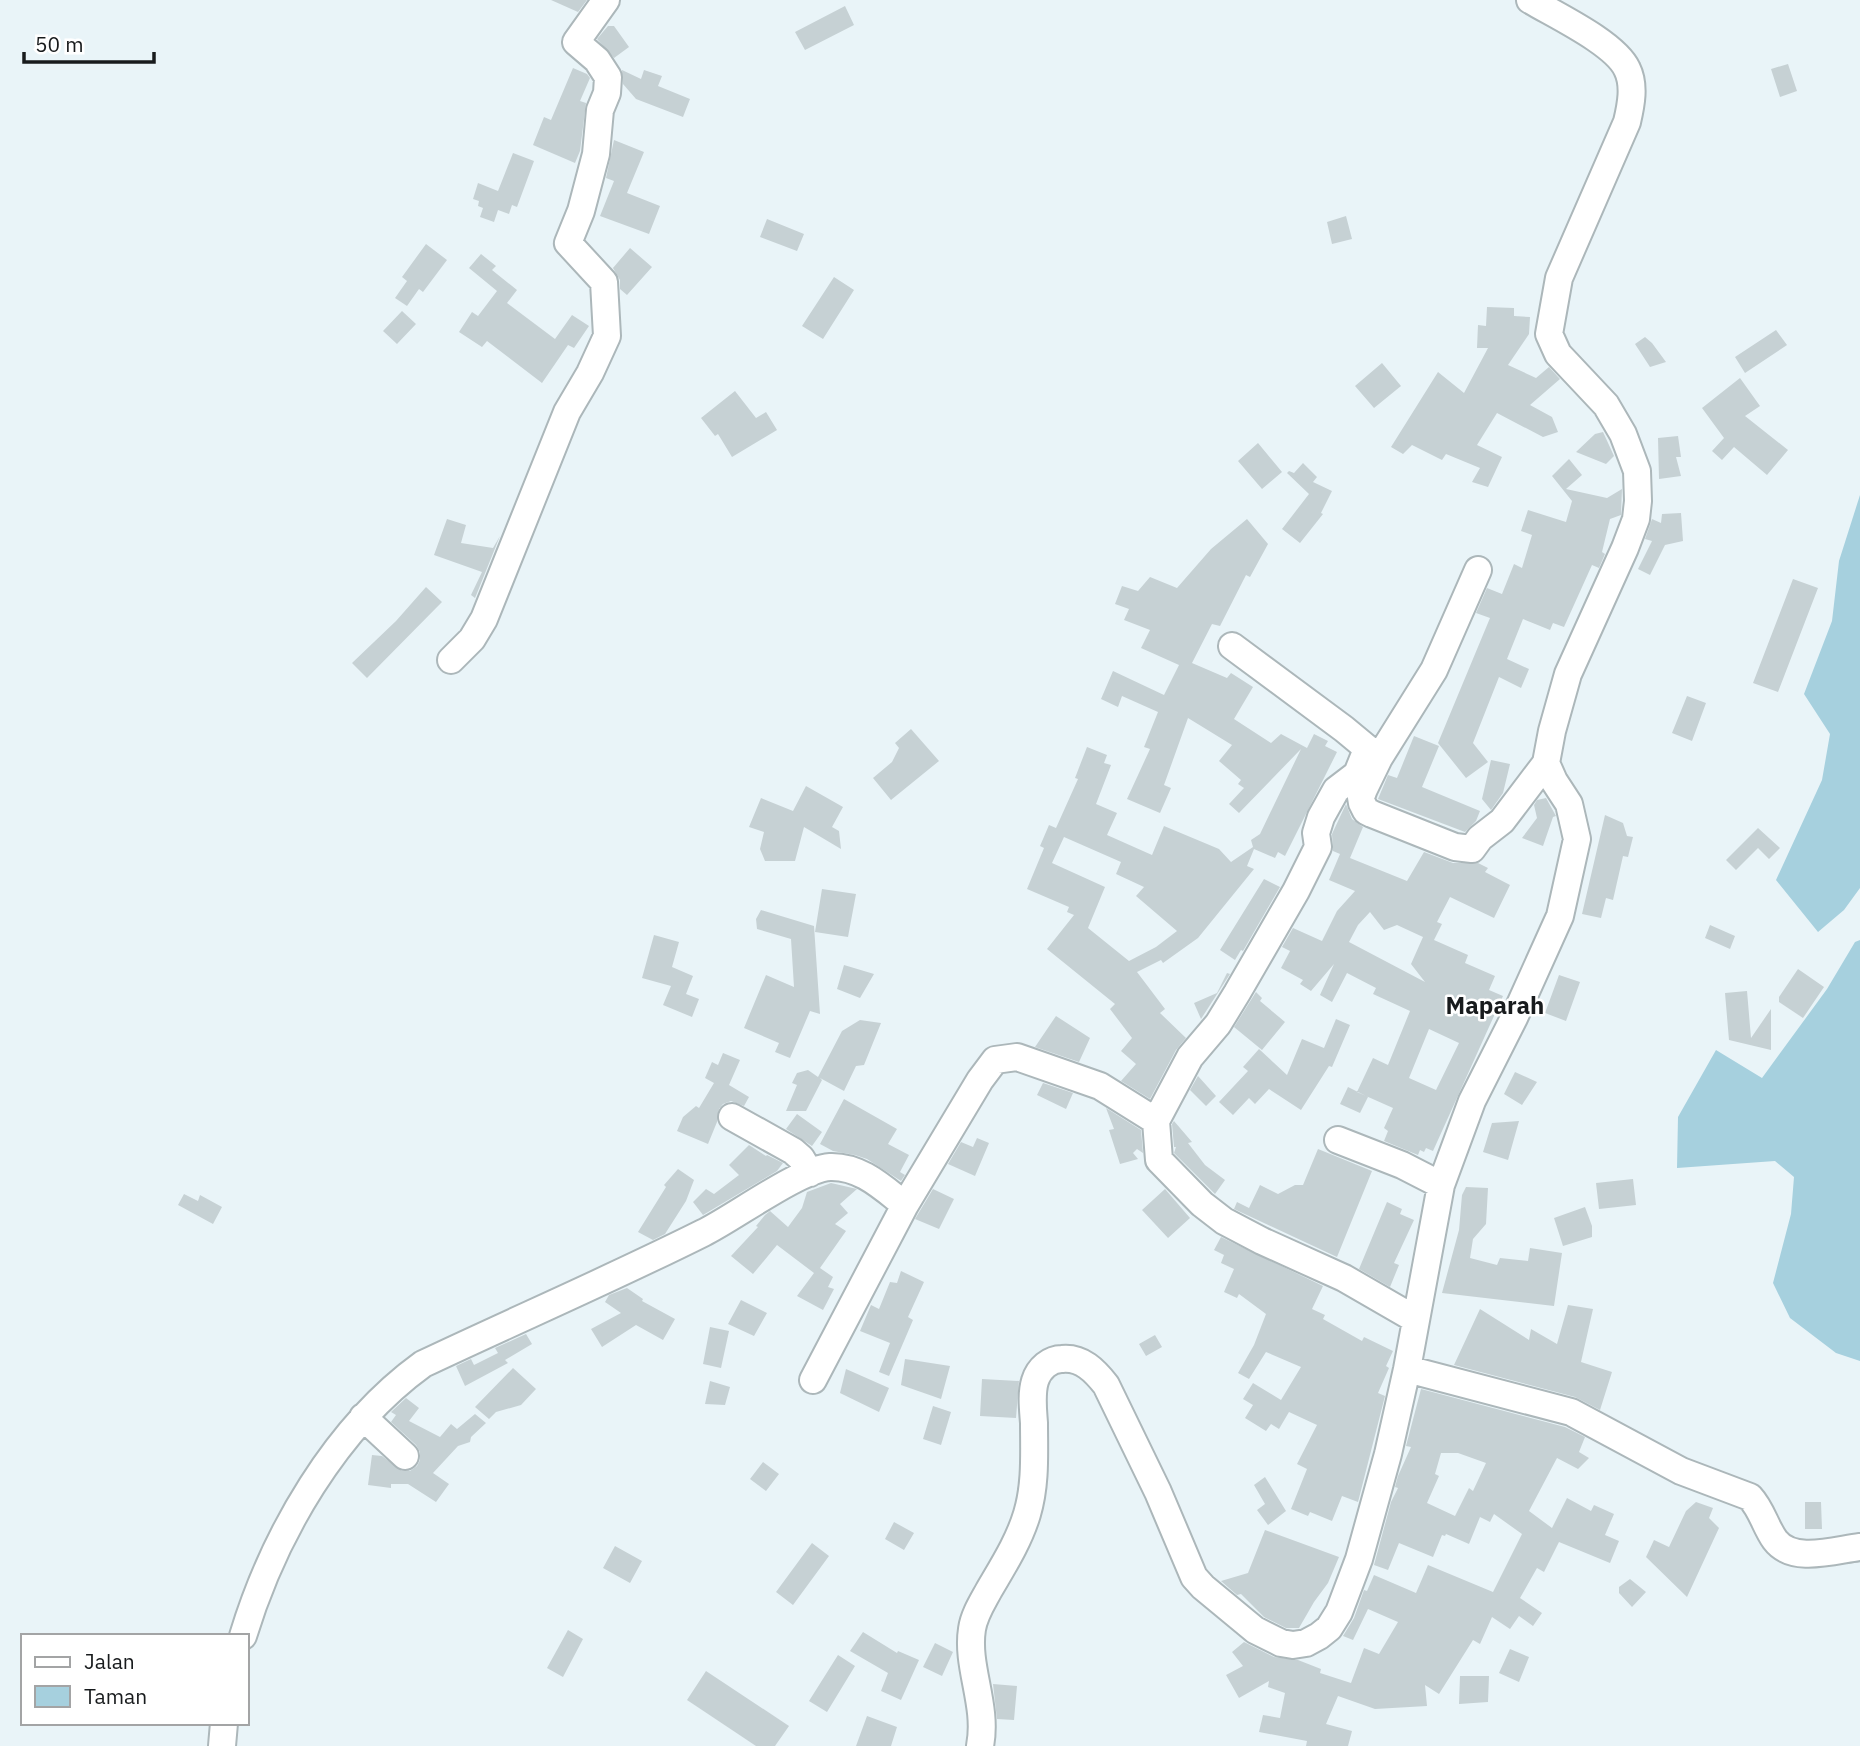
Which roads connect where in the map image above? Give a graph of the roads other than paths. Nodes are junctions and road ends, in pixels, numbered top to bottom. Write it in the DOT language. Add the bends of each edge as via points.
graph roads {
  1 [pos="606,0"];
  2 [pos="1530,0"];
  3 [pos="1478,570"];
  4 [pos="1232,646"];
  5 [pos="451,660"];
  6 [pos="1373,753"];
  7 [pos="1546,762"];
  8 [pos="732,1117"];
  9 [pos="1156,1121"];
  10 [pos="1338,1140"];
  11 [pos="810,1173"];
  12 [pos="1441,1185"];
  13 [pos="905,1205"];
  14 [pos="1415,1319"];
  15 [pos="1407,1369"];
  16 [pos="813,1380"];
  17 [pos="363,1417"];
  18 [pos="405,1456"];
  19 [pos="1860,1547"];
  20 [pos="244,1634"];
  21 [pos="225,1725"];
  22 [pos="222,1746"];
  23 [pos="980,1746"];
  1 -- 5 [label="street" via="576,42 608,77 596,154 568,243 604,282 607,337 567,412 484,619"];
  2 -- 7 [label="street" via="1618,55 1632,85 1627,122 1559,278 1549,334 1558,354 1606,405 1623,434 1637,471 1636,519 1568,674"];
  3 -- 6 [label="street" via="1434,670"];
  4 -- 6 [label="street"];
  6 -- 7 [label="street" via="1361,797 1366,811 1472,849 1502,821"];
  6 -- 9 [label="street" via="1336,790 1321,817 1318,847 1274,930 1218,1024 1190,1057"];
  7 -- 12 [label="street" via="1569,804 1577,839 1560,916 1472,1101"];
  8 -- 11 [label="street" via="793,1151"];
  9 -- 13 [label="street" via="1100,1086 1017,1057 995,1060"];
  9 -- 14 [label="street" via="1159,1160 1224,1221 1344,1278"];
  10 -- 12 [label="street"];
  11 -- 13 [label="street" via="830,1167 857,1172"];
  11 -- 17 [label="street" via="705,1232 423,1364"];
  12 -- 14 [label="street"];
  13 -- 16 [label="street"];
  14 -- 15 [label="street"];
  15 -- 19 [label="street" via="1572,1412 1681,1471 1750,1497 1776,1542 1788,1551"];
  15 -- 23 [label="street" via="1359,1559 1339,1612 1319,1636 1293,1644 1255,1630 1194,1577 1158,1492 1096,1372 1068,1358 1044,1366 1033,1392 1034,1467 1027,1513 972,1629 983,1720"];
  17 -- 18 [label="street"];
  17 -- 20 [label="street" via="330,1458 300,1508 256,1593"];
  21 -- 22 [label="street"];
}
